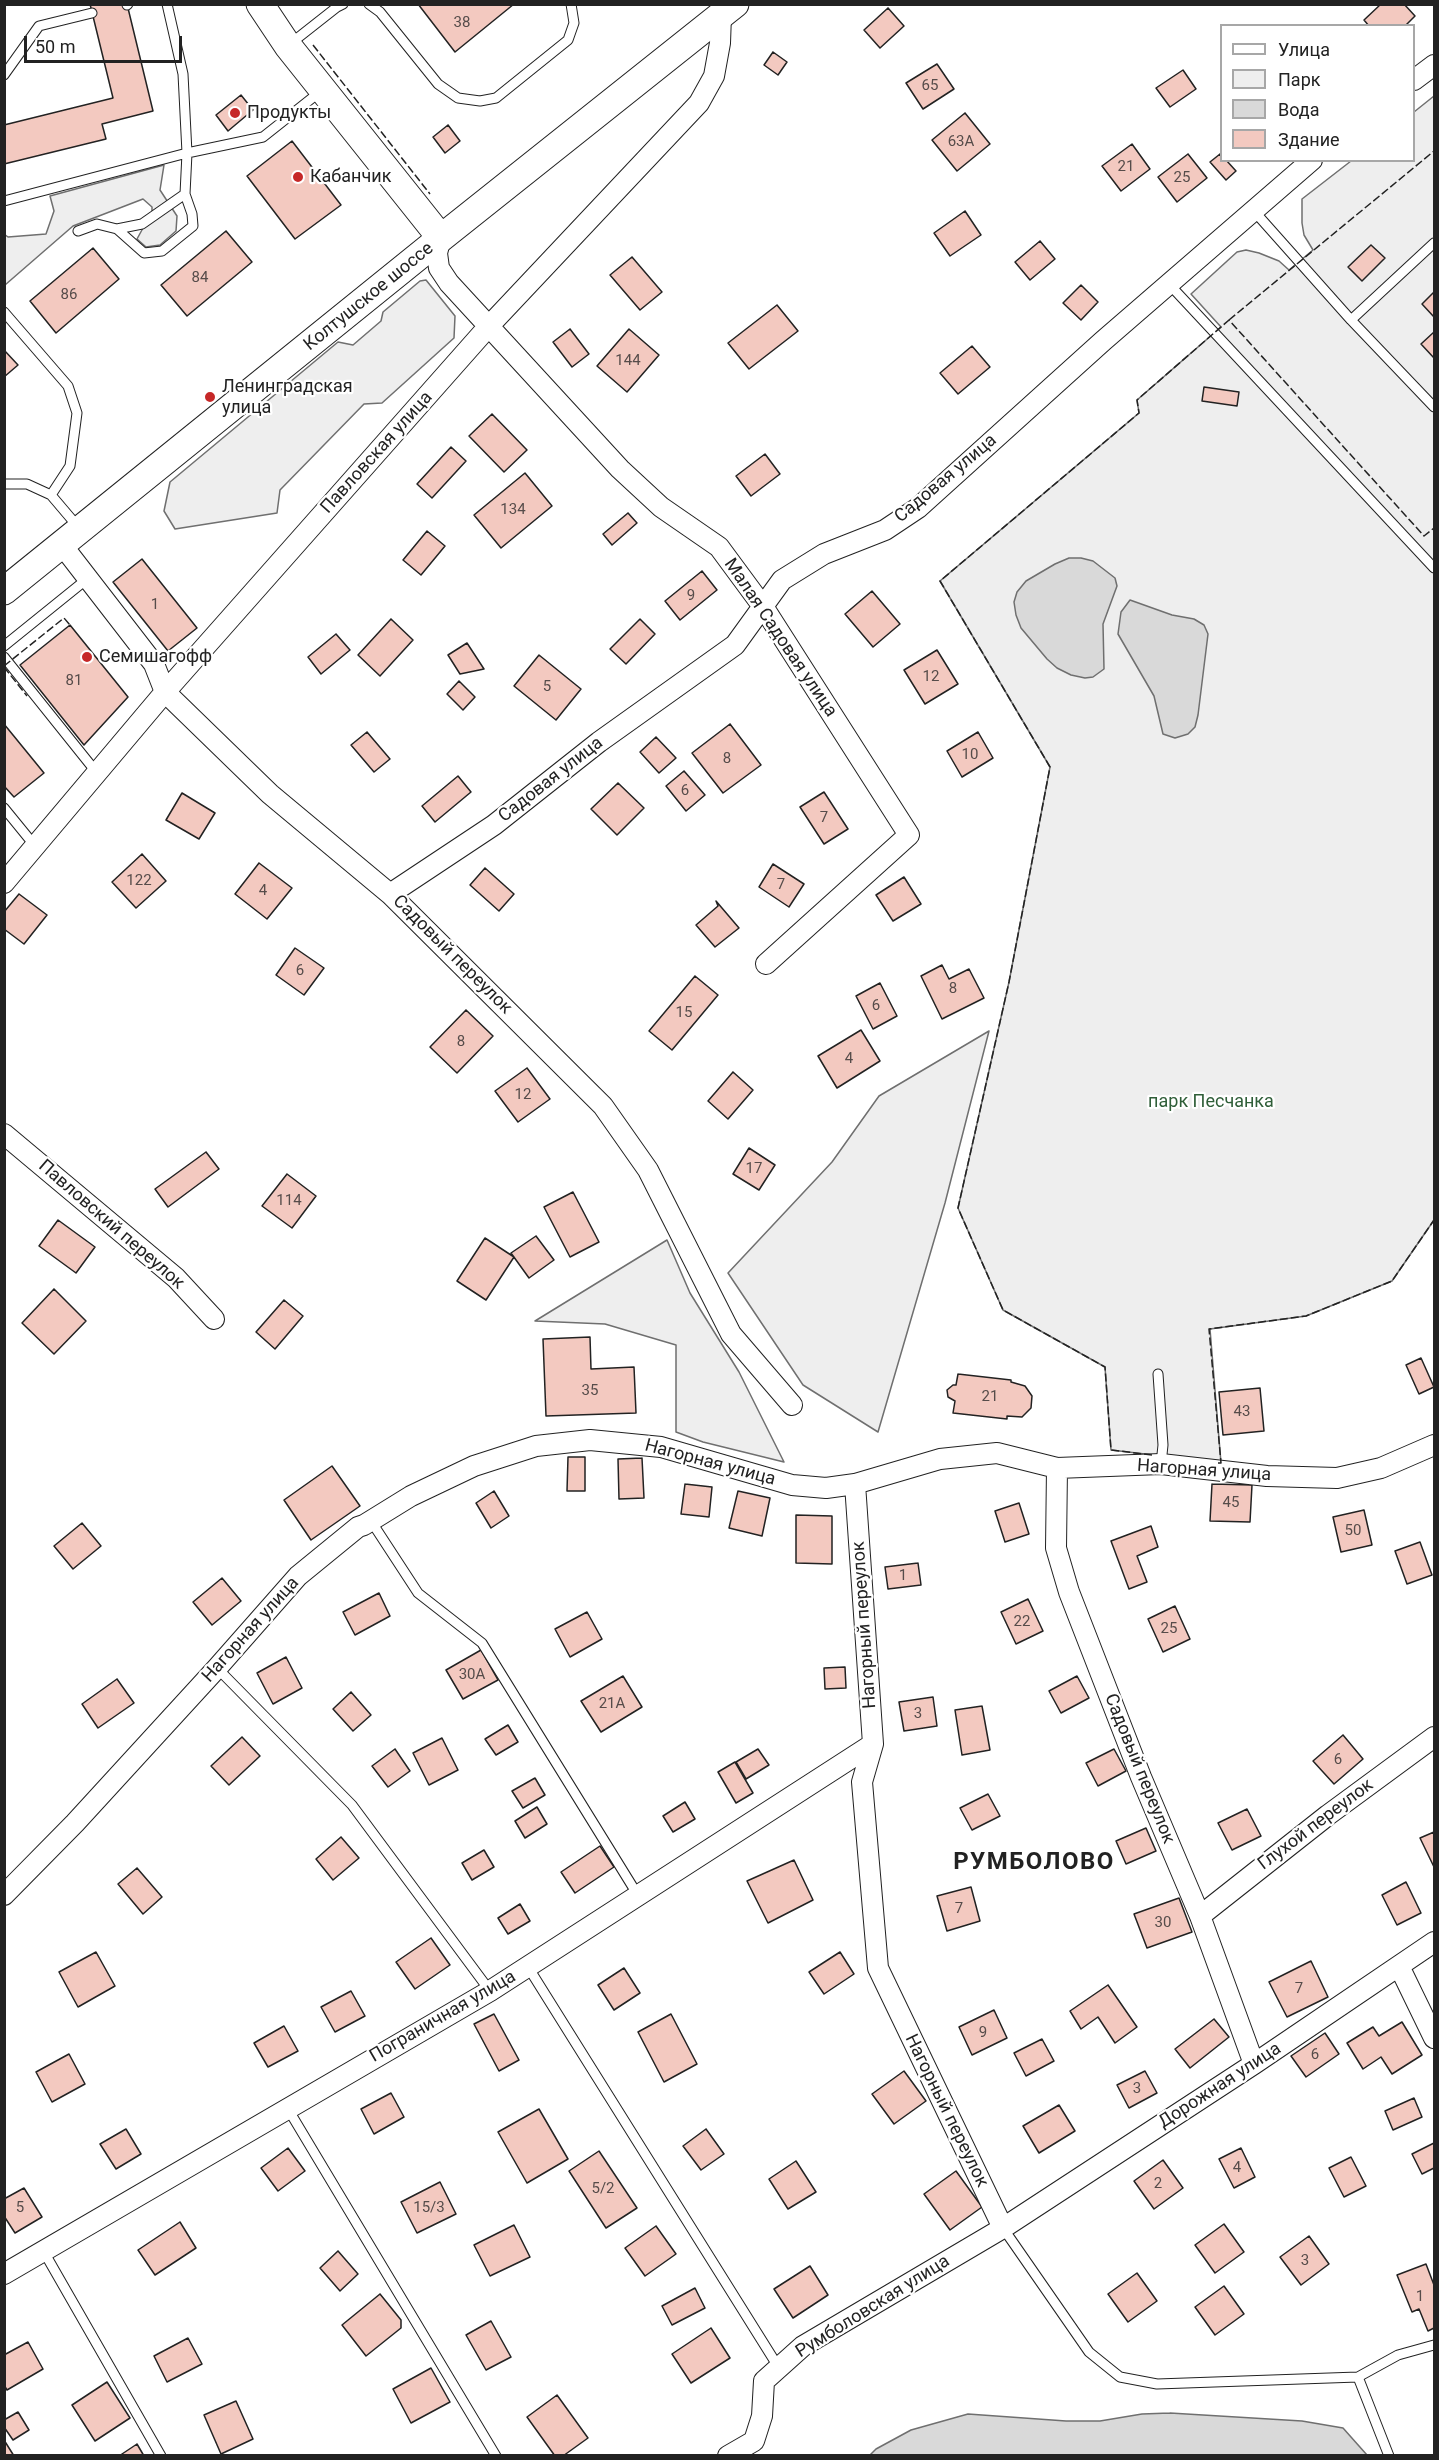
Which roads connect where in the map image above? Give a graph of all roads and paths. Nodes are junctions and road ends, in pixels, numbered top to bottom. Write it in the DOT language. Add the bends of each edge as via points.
graph roads {
  1 [pos="167,4"];
  2 [pos="260,4"];
  3 [pos="343,4"];
  4 [pos="369,4"];
  5 [pos="571,4"];
  6 [pos="728,10"];
  7 [pos="92,13"];
  8 [pos="288,46"];
  9 [pos="1434,65"];
  10 [pos="4,75"];
  11 [pos="1415,79"];
  12 [pos="323,90"];
  13 [pos="187,153"];
  14 [pos="1310,162"];
  15 [pos="185,194"];
  16 [pos="4,201"];
  17 [pos="1254,211"];
  18 [pos="117,230"];
  19 [pos="78,231"];
  20 [pos="441,238"];
  21 [pos="1434,243"];
  22 [pos="1169,284"];
  23 [pos="4,312"];
  24 [pos="1351,320"];
  25 [pos="488,327"];
  26 [pos="1434,407"];
  27 [pos="4,484"];
  28 [pos="51,495"];
  29 [pos="71,538"];
  30 [pos="1434,568"];
  31 [pos="87,579"];
  32 [pos="4,591"];
  33 [pos="764,608"];
  34 [pos="4,646"];
  35 [pos="4,657"];
  36 [pos="165,692"];
  37 [pos="97,773"];
  38 [pos="4,808"];
  39 [pos="35,846"];
  40 [pos="4,883"];
  41 [pos="390,894"];
  42 [pos="766,964"];
  43 [pos="4,1134"];
  44 [pos="214,1319"];
  45 [pos="1158,1374"];
  46 [pos="792,1404"];
  47 [pos="1434,1445"];
  48 [pos="1161,1464"];
  49 [pos="1057,1468"];
  50 [pos="855,1484"];
  51 [pos="371,1521"];
  52 [pos="218,1668"];
  53 [pos="1434,1737"];
  54 [pos="873,1744"];
  55 [pos="4,1896"];
  56 [pos="639,1897"];
  57 [pos="1200,1916"];
  58 [pos="1434,1942"];
  59 [pos="1399,1966"];
  60 [pos="528,1967"];
  61 [pos="490,1991"];
  62 [pos="1434,2038"];
  63 [pos="1254,2064"];
  64 [pos="288,2109"];
  65 [pos="1003,2228"];
  66 [pos="44,2252"];
  67 [pos="4,2274"];
  68 [pos="1434,2345"];
  69 [pos="779,2368"];
  70 [pos="1358,2377"];
  71 [pos="753,2448"];
  72 [pos="161,2456"];
  73 [pos="496,2456"];
  74 [pos="728,2456"];
  75 [pos="1389,2456"];
  1 -- 13 [label="lane" via="183,74"];
  2 -- 8 [label="main road"];
  3 -- 8 [label="lane"];
  4 -- 5 [label="lane" via="380,12 438,84 458,98 480,101 496,98 568,40 574,23"];
  6 -- 20 [label="main road, Колтушское шоссе"];
  6 -- 25 [label="street, Павловская улица" via="714,76 699,103"];
  7 -- 10 [label="lane" via="39,26"];
  8 -- 12 [label="main road"];
  9 -- 11 [label="street"];
  12 -- 13 [label="lane" via="263,137"];
  12 -- 20 [label="main road"];
  13 -- 15 [label="lane"];
  13 -- 16 [label="lane"];
  14 -- 17 [label="street, Садовая улица"];
  15 -- 18 [label="lane" via="142,224"];
  15 -- 18 [label="lane" via="193,226 162,251 144,253"];
  17 -- 22 [label="street, Садовая улица"];
  17 -- 24 [label="lane"];
  18 -- 19 [label="lane" via="97,224"];
  20 -- 25 [label="street, Малая Садовая улица" via="439,268"];
  20 -- 29 [label="main road, Колтушское шоссе"];
  21 -- 24 [label="lane"];
  22 -- 30 [label="lane"];
  22 -- 33 [label="street, Садовая улица" via="918,508 885,530 824,554 782,580"];
  23 -- 28 [label="lane" via="68,386 77,413 70,466"];
  24 -- 26 [label="lane"];
  25 -- 33 [label="street, Малая Садовая улица" via="620,469 662,507 719,547"];
  25 -- 36 [label="street, Павловская улица"];
  27 -- 28 [label="lane" via="27,484"];
  28 -- 29 [label="lane"];
  29 -- 31 [label="street, Садовый переулок"];
  29 -- 32 [label="main road, Колтушское шоссе"];
  31 -- 34 [label="lane"];
  31 -- 36 [label="street, Садовый переулок" via="154,664"];
  33 -- 41 [label="street, Садовая улица" via="735,645 599,742 494,825"];
  33 -- 42 [label="street, Малая Садовая улица" via="909,835"];
  35 -- 37 [label="lane"];
  36 -- 37 [label="street, Павловская улица"];
  36 -- 41 [label="street, Садовый переулок" via="270,794"];
  37 -- 39 [label="street, Павловская улица"];
  38 -- 39 [label="lane"];
  39 -- 40 [label="street, Павловская улица"];
  41 -- 46 [label="street, Садовый переулок" via="603,1106 648,1170 731,1334"];
  43 -- 44 [label="street, Павловский переулок" via="176,1278"];
  45 -- 48 [label="lane"];
  47 -- 48 [label="street, Нагорная улица" via="1381,1468 1337,1478 1267,1476"];
  48 -- 49 [label="street, Нагорная улица"];
  49 -- 50 [label="street, Нагорная улица" via="997,1453 940,1459"];
  49 -- 57 [label="street, Садовый переулок" via="1056,1548 1069,1592"];
  50 -- 51 [label="street, Нагорная улица" via="826,1488 792,1485 661,1447 590,1440 536,1446 474,1466 411,1496"];
  50 -- 54 [label="street, Нагорный переулок"];
  51 -- 52 [label="street, Нагорная улица" via="358,1527 298,1576"];
  51 -- 56 [label="lane" via="418,1593 482,1643"];
  52 -- 55 [label="street, Нагорная улица"];
  52 -- 61 [label="lane" via="352,1805"];
  53 -- 57 [label="street, Глухой переулок"];
  54 -- 56 [label="street, Пограничная улица"];
  54 -- 65 [label="street, Нагорный переулок" via="862,1782 878,1968"];
  56 -- 60 [label="street, Пограничная улица"];
  57 -- 63 [label="street, Садовый переулок"];
  58 -- 59 [label="street, Дорожная улица"];
  59 -- 62 [label="street"];
  59 -- 63 [label="street, Дорожная улица"];
  60 -- 61 [label="street, Пограничная улица"];
  60 -- 69 [label="lane"];
  61 -- 64 [label="street, Пограничная улица"];
  63 -- 65 [label="street, Дорожная улица"];
  64 -- 66 [label="street, Пограничная улица"];
  64 -- 73 [label="lane"];
  65 -- 69 [label="street, Румболовская улица" via="803,2346"];
  65 -- 70 [label="lane, Нагорный переулок" via="1089,2352 1120,2377 1157,2384"];
  66 -- 67 [label="street, Пограничная улица"];
  66 -- 72 [label="lane"];
  68 -- 70 [label="lane" via="1398,2355"];
  69 -- 71 [label="street, Румболовская улица" via="764,2381 762,2416"];
  70 -- 75 [label="lane"];
  71 -- 74 [label="street, Румболовская улица"];
}
